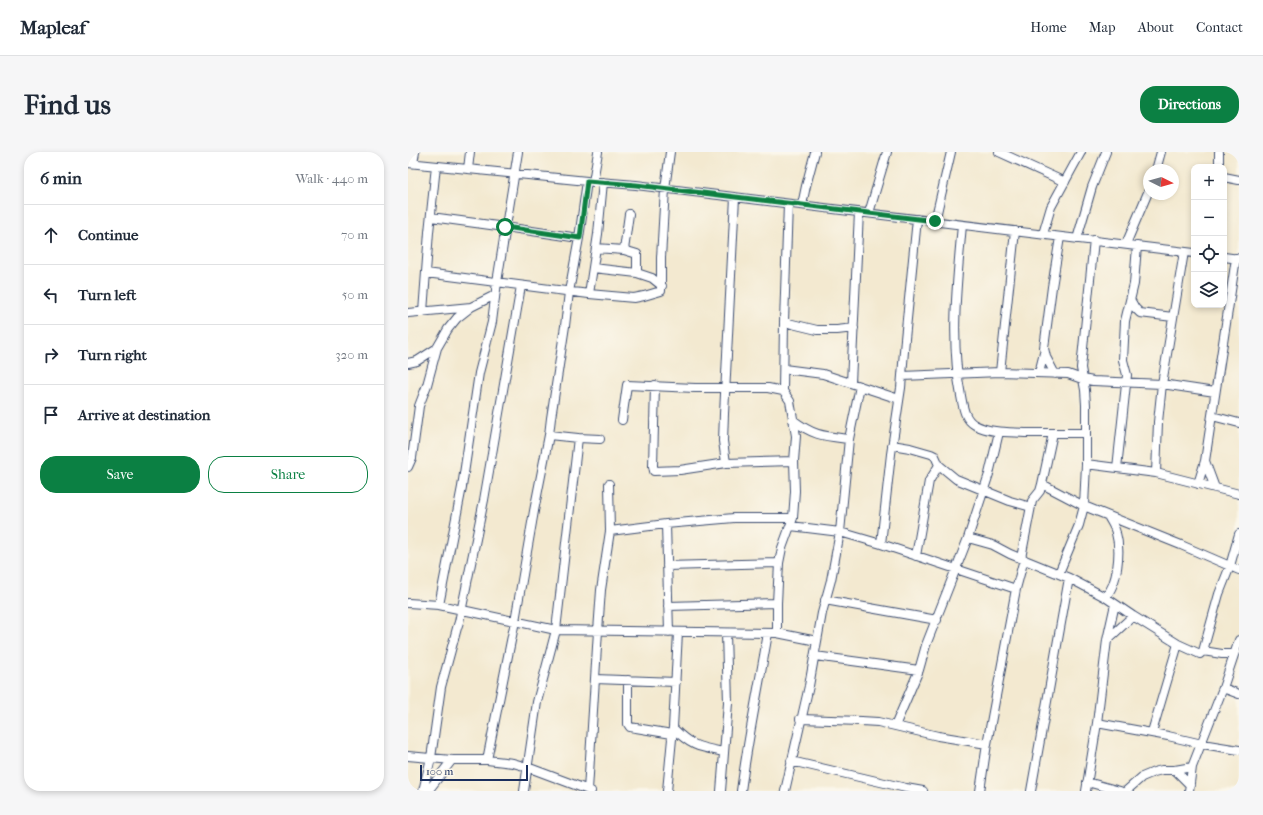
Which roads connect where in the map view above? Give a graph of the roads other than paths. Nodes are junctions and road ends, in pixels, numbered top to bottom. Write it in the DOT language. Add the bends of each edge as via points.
graph roads {
  1 [pos="415,152"];
  2 [pos="470,152"];
  3 [pos="518,152"];
  4 [pos="598,152"];
  5 [pos="670,152"];
  6 [pos="815,152"];
  7 [pos="887,152"];
  8 [pos="951,152"];
  9 [pos="999,152"];
  10 [pos="1081,152"];
  11 [pos="1106,152"];
  12 [pos="1161,152"];
  13 [pos="1219,152"];
  14 [pos="410,163"];
  15 [pos="1158,164"];
  16 [pos="1218,164"];
  17 [pos="436,166"];
  18 [pos="468,169"];
  19 [pos="514,174"];
  20 [pos="1227,178"];
  21 [pos="1239,180"];
  22 [pos="590,181"];
  23 [pos="603,182"];
  24 [pos="1065,182"];
  25 [pos="665,189"];
  26 [pos="735,197"];
  27 [pos="1145,200"];
  28 [pos="788,204"];
  29 [pos="802,205"];
  30 [pos="859,212"];
  31 [pos="869,213"];
  32 [pos="629,214"];
  33 [pos="430,217"];
  34 [pos="917,219"];
  35 [pos="935,221"];
  36 [pos="962,226"];
  37 [pos="505,227"];
  38 [pos="1015,231"];
  39 [pos="1043,234"];
  40 [pos="1060,237"];
  41 [pos="580,238"];
  42 [pos="1077,239"];
  43 [pos="1094,240"];
  44 [pos="1126,244"];
  45 [pos="1137,246"];
  46 [pos="596,248"];
  47 [pos="624,250"];
  48 [pos="1184,252"];
  49 [pos="1191,253"];
  50 [pos="1227,257"];
  51 [pos="1238,258"];
  52 [pos="593,268"];
  53 [pos="426,273"];
  54 [pos="637,273"];
  55 [pos="497,282"];
  56 [pos="520,286"];
  57 [pos="662,286"];
  58 [pos="569,292"];
  59 [pos="589,294"];
  60 [pos="495,295"];
  61 [pos="1130,301"];
  62 [pos="471,307"];
  63 [pos="423,312"];
  64 [pos="408,313"];
  65 [pos="1173,317"];
  66 [pos="784,322"];
  67 [pos="854,328"];
  68 [pos="438,348"];
  69 [pos="1044,353"];
  70 [pos="408,363"];
  71 [pos="1081,368"];
  72 [pos="784,369"];
  73 [pos="1000,372"];
  74 [pos="1039,373"];
  75 [pos="957,374"];
  76 [pos="1055,374"];
  77 [pos="1068,374"];
  78 [pos="902,376"];
  79 [pos="1082,379"];
  80 [pos="1093,381"];
  81 [pos="1127,381"];
  82 [pos="851,383"];
  83 [pos="1162,384"];
  84 [pos="655,385"];
  85 [pos="860,386"];
  86 [pos="725,388"];
  87 [pos="1085,390"];
  88 [pos="783,391"];
  89 [pos="1215,392"];
  90 [pos="900,399"];
  91 [pos="1212,416"];
  92 [pos="622,420"];
  93 [pos="793,420"];
  94 [pos="1239,422"];
  95 [pos="999,432"];
  96 [pos="1086,433"];
  97 [pos="1053,434"];
  98 [pos="549,435"];
  99 [pos="578,438"];
  100 [pos="600,439"];
  101 [pos="849,439"];
  102 [pos="892,445"];
  103 [pos="794,461"];
  104 [pos="1205,461"];
  105 [pos="726,463"];
  106 [pos="1086,464"];
  107 [pos="939,465"];
  108 [pos="408,467"];
  109 [pos="1117,468"];
  110 [pos="1156,474"];
  111 [pos="609,484"];
  112 [pos="1042,484"];
  113 [pos="1198,484"];
  114 [pos="1215,488"];
  115 [pos="983,490"];
  116 [pos="1239,494"];
  117 [pos="1084,506"];
  118 [pos="1031,507"];
  119 [pos="1108,516"];
  120 [pos="792,522"];
  121 [pos="666,524"];
  122 [pos="610,532"];
  123 [pos="840,532"];
  124 [pos="1239,534"];
  125 [pos="968,538"];
  126 [pos="881,544"];
  127 [pos="916,556"];
  128 [pos="1022,559"];
  129 [pos="779,563"];
  130 [pos="667,566"];
  131 [pos="1230,566"];
  132 [pos="956,569"];
  133 [pos="1239,570"];
  134 [pos="1060,573"];
  135 [pos="1069,578"];
  136 [pos="1016,589"];
  137 [pos="1105,597"];
  138 [pos="825,600"];
  139 [pos="408,603"];
  140 [pos="776,603"];
  141 [pos="1114,604"];
  142 [pos="439,606"];
  143 [pos="668,606"];
  144 [pos="462,611"];
  145 [pos="1133,616"];
  146 [pos="936,620"];
  147 [pos="515,621"];
  148 [pos="556,630"];
  149 [pos="598,631"];
  150 [pos="669,632"];
  151 [pos="678,632"];
  152 [pos="726,633"];
  153 [pos="768,633"];
  154 [pos="777,633"];
  155 [pos="1107,640"];
  156 [pos="1239,640"];
  157 [pos="817,642"];
  158 [pos="1178,644"];
  159 [pos="1203,651"];
  160 [pos="1234,654"];
  161 [pos="815,656"];
  162 [pos="919,670"];
  163 [pos="595,679"];
  164 [pos="628,680"];
  165 [pos="676,682"];
  166 [pos="1223,688"];
  167 [pos="1239,694"];
  168 [pos="800,719"];
  169 [pos="1097,723"];
  170 [pos="895,726"];
  171 [pos="673,731"];
  172 [pos="1152,732"];
  173 [pos="987,744"];
  174 [pos="1202,744"];
  175 [pos="1239,750"];
  176 [pos="724,752"];
  177 [pos="408,756"];
  178 [pos="431,758"];
  179 [pos="452,760"];
  180 [pos="487,760"];
  181 [pos="791,761"];
  182 [pos="527,767"];
  183 [pos="1192,767"];
  184 [pos="1175,770"];
  185 [pos="1088,782"];
  186 [pos="1189,789"];
  187 [pos="590,790"];
  188 [pos="423,791"];
  189 [pos="428,791"];
  190 [pos="524,791"];
  191 [pos="667,791"];
  192 [pos="721,791"];
  193 [pos="741,791"];
  194 [pos="785,791"];
  195 [pos="923,791"];
  196 [pos="980,791"];
  197 [pos="1031,791"];
  198 [pos="1086,791"];
  199 [pos="1120,791"];
  200 [pos="1126,791"];
  1 -- 14 [label="street"];
  2 -- 18 [label="street"];
  3 -- 19 [label="street"];
  4 -- 22 [label="street"];
  5 -- 25 [label="street"];
  6 -- 29 [label="street"];
  7 -- 31 [label="street"];
  8 -- 35 [label="street"];
  9 -- 24 [label="street"];
  10 -- 24 [label="street"];
  11 -- 42 [label="street" via="1092,187"];
  12 -- 15 [label="street"];
  13 -- 16 [label="street"];
  14 -- 17 [label="street"];
  17 -- 18 [label="street"];
  17 -- 33 [label="street"];
  18 -- 19 [label="street"];
  19 -- 22 [label="street"];
  19 -- 37 [label="street"];
  20 -- 21 [label="street"];
  22 -- 23 [label="street"];
  22 -- 41 [label="street"];
  23 -- 25 [label="street"];
  23 -- 46 [label="street"];
  24 -- 39 [label="street" via="1051,207"];
  25 -- 26 [label="street"];
  25 -- 57 [label="street"];
  26 -- 28 [label="street"];
  26 -- 86 [label="street"];
  27 -- 44 [label="street"];
  28 -- 29 [label="street"];
  28 -- 66 [label="street"];
  29 -- 30 [label="street"];
  30 -- 31 [label="street"];
  30 -- 67 [label="street"];
  31 -- 34 [label="street"];
  32 -- 47 [label="street"];
  33 -- 37 [label="street"];
  33 -- 53 [label="street"];
  34 -- 35 [label="street"];
  34 -- 78 [label="street"];
  35 -- 36 [label="street"];
  36 -- 38 [label="street"];
  36 -- 75 [label="street" via="956,296"];
  37 -- 41 [label="street"];
  37 -- 55 [label="street"];
  38 -- 39 [label="street"];
  38 -- 73 [label="street"];
  39 -- 40 [label="street"];
  40 -- 42 [label="street"];
  40 -- 69 [label="street"];
  41 -- 58 [label="street"];
  42 -- 43 [label="street"];
  43 -- 44 [label="street"];
  43 -- 71 [label="street"];
  44 -- 45 [label="street"];
  45 -- 48 [label="street"];
  45 -- 61 [label="street"];
  46 -- 47 [label="street"];
  46 -- 52 [label="street"];
  47 -- 54 [label="street" via="638,254"];
  48 -- 49 [label="street"];
  48 -- 65 [label="street"];
  50 -- 51 [label="street"];
  51 -- 89 [label="street"];
  52 -- 54 [label="street"];
  52 -- 59 [label="street"];
  53 -- 55 [label="street"];
  53 -- 63 [label="street"];
  54 -- 57 [label="street" via="652,278"];
  55 -- 56 [label="street"];
  55 -- 60 [label="street"];
  56 -- 58 [label="street"];
  56 -- 144 [label="street" via="484,500"];
  57 -- 59 [label="street" via="661,291 634,298"];
  58 -- 59 [label="street"];
  58 -- 98 [label="street"];
  60 -- 62 [label="street"];
  60 -- 142 [label="street"];
  61 -- 65 [label="street" via="1140,314"];
  61 -- 81 [label="street" via="1125,321 1123,360"];
  62 -- 63 [label="street"];
  62 -- 68 [label="street" via="448,329"];
  63 -- 64 [label="street"];
  65 -- 83 [label="street"];
  66 -- 67 [label="street" via="817,330"];
  66 -- 72 [label="street"];
  67 -- 82 [label="street"];
  68 -- 70 [label="street" via="417,361"];
  68 -- 108 [label="street" via="419,406 412,458"];
  69 -- 74 [label="street"];
  69 -- 76 [label="street"];
  71 -- 77 [label="street"];
  71 -- 79 [label="street"];
  72 -- 82 [label="street" via="815,372"];
  72 -- 88 [label="street"];
  73 -- 74 [label="street"];
  73 -- 75 [label="street"];
  74 -- 76 [label="street"];
  75 -- 78 [label="street"];
  75 -- 95 [label="street" via="968,420 988,430"];
  76 -- 77 [label="street"];
  77 -- 79 [label="street"];
  78 -- 90 [label="street"];
  79 -- 80 [label="street"];
  79 -- 87 [label="street"];
  80 -- 81 [label="street"];
  80 -- 87 [label="street"];
  81 -- 83 [label="street"];
  81 -- 109 [label="street"];
  82 -- 85 [label="street"];
  83 -- 89 [label="street"];
  83 -- 110 [label="street"];
  84 -- 86 [label="street"];
  84 -- 92 [label="street" via="627,385"];
  84 -- 105 [label="street" via="654,471"];
  85 -- 90 [label="street"];
  85 -- 101 [label="street"];
  86 -- 88 [label="street" via="768,388"];
  86 -- 105 [label="street" via="723,441"];
  87 -- 96 [label="street"];
  88 -- 93 [label="street" via="790,401"];
  89 -- 91 [label="street"];
  90 -- 102 [label="street"];
  91 -- 94 [label="street"];
  91 -- 104 [label="street"];
  93 -- 101 [label="street" via="823,436"];
  93 -- 103 [label="street" via="796,436"];
  95 -- 97 [label="street"];
  95 -- 115 [label="street"];
  96 -- 97 [label="street"];
  96 -- 106 [label="street"];
  97 -- 112 [label="street"];
  98 -- 99 [label="street"];
  98 -- 147 [label="street"];
  99 -- 100 [label="street"];
  99 -- 148 [label="street"];
  101 -- 123 [label="street"];
  102 -- 107 [label="street" via="931,454"];
  102 -- 126 [label="street"];
  103 -- 105 [label="street"];
  103 -- 120 [label="street"];
  104 -- 113 [label="street"];
  104 -- 114 [label="street"];
  106 -- 109 [label="street"];
  106 -- 117 [label="street"];
  107 -- 115 [label="street" via="956,479"];
  107 -- 127 [label="street" via="929,481"];
  109 -- 110 [label="street"];
  110 -- 113 [label="street"];
  111 -- 122 [label="street"];
  112 -- 117 [label="street"];
  112 -- 118 [label="street"];
  113 -- 114 [label="street"];
  114 -- 116 [label="street"];
  115 -- 118 [label="street"];
  115 -- 125 [label="street"];
  117 -- 119 [label="street"];
  117 -- 134 [label="street"];
  118 -- 128 [label="street"];
  119 -- 131 [label="street"];
  119 -- 137 [label="street" via="1117,535 1118,556 1112,587"];
  120 -- 121 [label="street" via="734,518"];
  120 -- 123 [label="street"];
  120 -- 129 [label="street"];
  121 -- 122 [label="street"];
  121 -- 130 [label="street"];
  122 -- 149 [label="street"];
  123 -- 126 [label="street"];
  123 -- 138 [label="street"];
  124 -- 131 [label="street"];
  125 -- 128 [label="street" via="993,545"];
  125 -- 132 [label="street"];
  126 -- 127 [label="street"];
  127 -- 132 [label="street"];
  128 -- 134 [label="street"];
  128 -- 136 [label="street"];
  129 -- 130 [label="street"];
  129 -- 140 [label="street"];
  130 -- 143 [label="street"];
  131 -- 133 [label="street"];
  131 -- 159 [label="street" via="1219,594"];
  132 -- 136 [label="street"];
  132 -- 146 [label="street"];
  134 -- 135 [label="street"];
  135 -- 137 [label="street"];
  135 -- 197 [label="street"];
  136 -- 173 [label="street"];
  137 -- 141 [label="street"];
  138 -- 146 [label="street"];
  138 -- 157 [label="street"];
  139 -- 142 [label="street"];
  140 -- 143 [label="street"];
  140 -- 154 [label="street"];
  141 -- 145 [label="street"];
  141 -- 155 [label="street"];
  142 -- 144 [label="street"];
  143 -- 150 [label="street"];
  144 -- 147 [label="street"];
  144 -- 178 [label="street" via="441,687"];
  145 -- 155 [label="street"];
  145 -- 158 [label="street"];
  146 -- 162 [label="street"];
  147 -- 148 [label="street"];
  147 -- 180 [label="street"];
  148 -- 149 [label="street"];
  148 -- 182 [label="street" via="537,702"];
  149 -- 150 [label="street"];
  149 -- 163 [label="street"];
  150 -- 151 [label="street"];
  151 -- 152 [label="street"];
  151 -- 165 [label="street"];
  152 -- 153 [label="street"];
  152 -- 176 [label="street" via="728,703"];
  153 -- 154 [label="street"];
  153 -- 193 [label="street" via="746,749"];
  154 -- 157 [label="street"];
  155 -- 169 [label="street"];
  156 -- 160 [label="street"];
  157 -- 161 [label="street"];
  158 -- 159 [label="street" via="1198,654"];
  158 -- 172 [label="street"];
  159 -- 160 [label="street"];
  160 -- 166 [label="street"];
  161 -- 162 [label="street"];
  161 -- 168 [label="street"];
  162 -- 170 [label="street"];
  163 -- 164 [label="street"];
  163 -- 187 [label="street"];
  164 -- 165 [label="street"];
  164 -- 171 [label="street" via="630,727"];
  165 -- 171 [label="street"];
  166 -- 167 [label="street"];
  166 -- 174 [label="street"];
  168 -- 170 [label="street" via="878,722"];
  168 -- 181 [label="street"];
  169 -- 172 [label="street"];
  169 -- 185 [label="street"];
  170 -- 173 [label="street"];
  171 -- 176 [label="street" via="692,744"];
  171 -- 191 [label="street"];
  172 -- 174 [label="street"];
  173 -- 196 [label="street"];
  174 -- 175 [label="street"];
  174 -- 183 [label="street"];
  176 -- 192 [label="street"];
  177 -- 178 [label="street"];
  178 -- 179 [label="street"];
  178 -- 188 [label="street"];
  179 -- 180 [label="street"];
  179 -- 189 [label="street"];
  180 -- 182 [label="street"];
  181 -- 194 [label="street"];
  181 -- 195 [label="street"];
  182 -- 187 [label="street"];
  182 -- 190 [label="street"];
  183 -- 184 [label="street"];
  183 -- 186 [label="street"];
  184 -- 186 [label="street"];
  184 -- 200 [label="street" via="1162,770 1142,777"];
  185 -- 198 [label="street"];
  185 -- 199 [label="street"];
}
